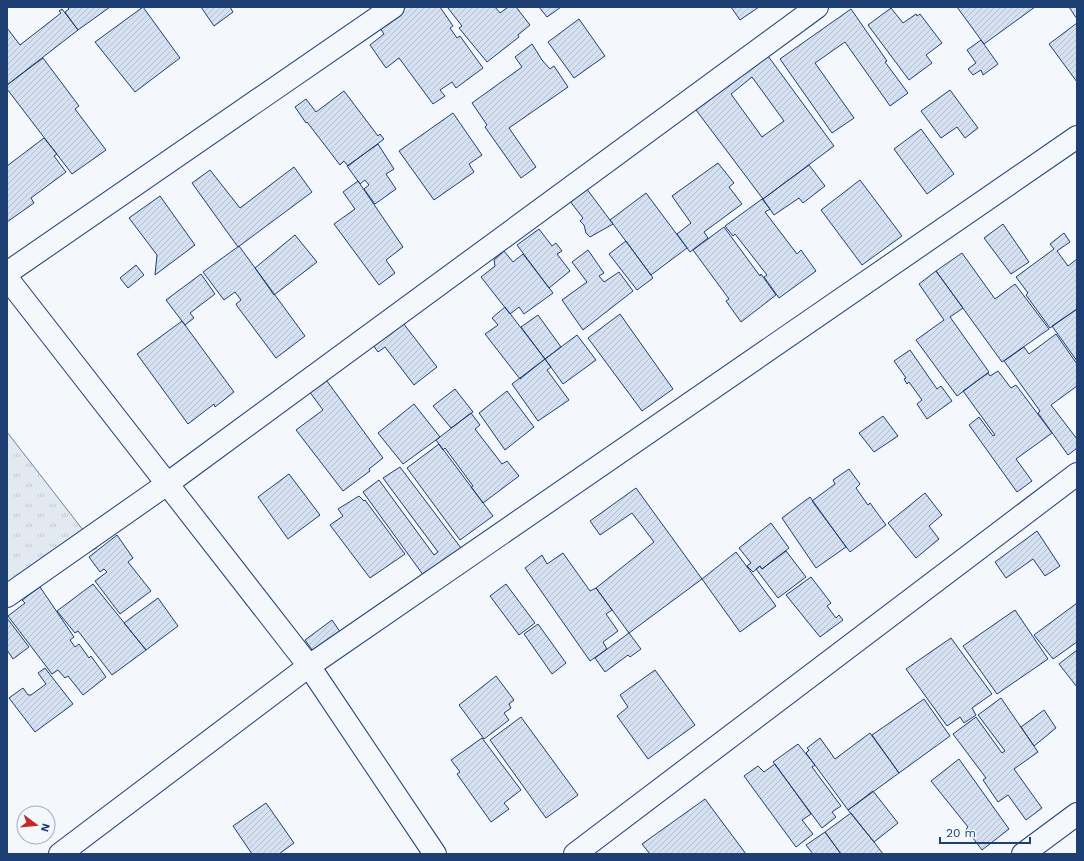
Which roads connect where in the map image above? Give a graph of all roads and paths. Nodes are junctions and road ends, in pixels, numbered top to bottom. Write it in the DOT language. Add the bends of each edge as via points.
graph roads {
  1 [pos="392,7"];
  2 [pos="817,7"];
  3 [pos="1077,137"];
  4 [pos="7,273"];
  5 [pos="7,278"];
  6 [pos="1077,474"];
  7 [pos="167,484"];
  8 [pos="7,596"];
  9 [pos="309,666"];
  10 [pos="1077,814"];
  11 [pos="60,854"];
  12 [pos="435,854"];
  13 [pos="575,854"];
  14 [pos="1023,854"];
  1 -- 4 [label="street"];
  2 -- 7 [label="street"];
  3 -- 9 [label="street"];
  5 -- 7 [label="street"];
  6 -- 13 [label="street"];
  7 -- 8 [label="street"];
  7 -- 9 [label="street"];
  9 -- 11 [label="street"];
  9 -- 12 [label="street"];
  10 -- 14 [label="street"];
}
